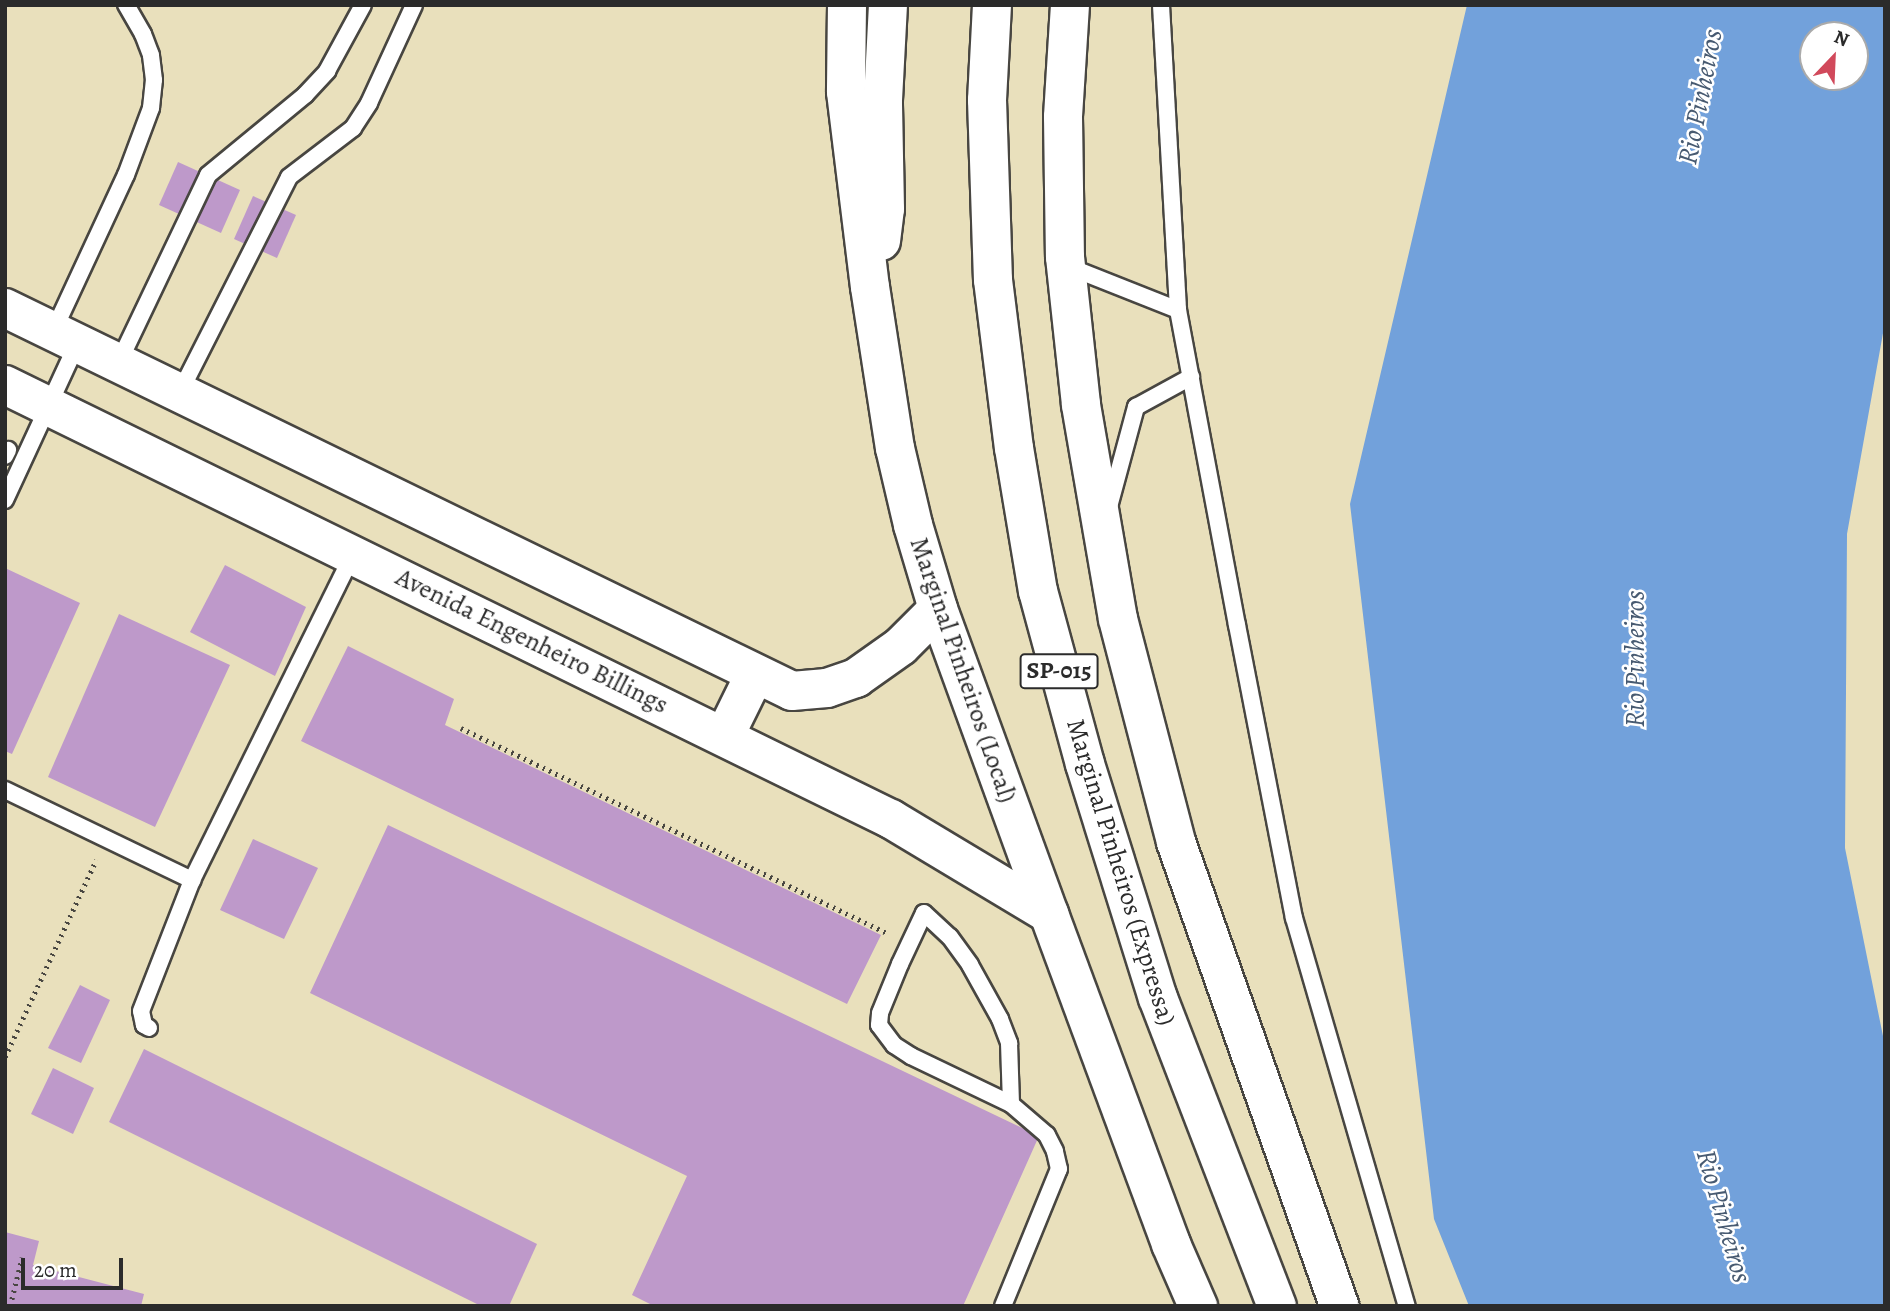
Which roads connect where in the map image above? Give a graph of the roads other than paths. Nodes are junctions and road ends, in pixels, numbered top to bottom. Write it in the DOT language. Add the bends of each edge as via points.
graph roads {
  1 [pos="126,5"];
  2 [pos="363,5"];
  3 [pos="414,5"];
  4 [pos="846,5"];
  5 [pos="888,5"];
  6 [pos="992,5"];
  7 [pos="1070,5"];
  8 [pos="1160,5"];
  9 [pos="1066,265"];
  10 [pos="870,287"];
  11 [pos="5,308"];
  12 [pos="1178,310"];
  13 [pos="65,338"];
  14 [pos="118,364"];
  15 [pos="1191,377"];
  16 [pos="5,385"];
  17 [pos="179,394"];
  18 [pos="48,406"];
  19 [pos="5,500"];
  20 [pos="1103,530"];
  21 [pos="353,554"];
  22 [pos="938,609"];
  23 [pos="755,674"];
  24 [pos="725,735"];
  25 [pos="5,790"];
  26 [pos="192,880"];
  27 [pos="1049,914"];
  28 [pos="149,1028"];
  29 [pos="1011,1104"];
  30 [pos="1003,1306"];
  31 [pos="1198,1306"];
  32 [pos="1277,1306"];
  33 [pos="1339,1306"];
  34 [pos="1407,1306"];
  1 -- 13 [label="lane" via="151,55 151,108"];
  2 -- 14 [label="lane" via="327,71 208,176"];
  3 -- 17 [label="lane" via="353,128 289,177"];
  4 -- 10 [label="main road, Marginal Pinheiros (Local)" via="846,92"];
  5 -- 10 [label="main road" via="883,100 885,209"];
  6 -- 32 [label="main road, Marginal Pinheiros (Expressa) / SP-015" via="987,100 993,280 1038,591 1157,999"];
  7 -- 9 [label="main road" via="1063,117"];
  8 -- 12 [label="lane"];
  9 -- 12 [label="lane"];
  9 -- 20 [label="main road" via="1081,405"];
  10 -- 22 [label="main road, Marginal Pinheiros (Local)" via="895,448"];
  11 -- 13 [label="main road"];
  12 -- 15 [label="lane"];
  13 -- 14 [label="main road"];
  13 -- 18 [label="lane"];
  14 -- 17 [label="main road"];
  15 -- 20 [label="lane" via="1136,407"];
  15 -- 34 [label="lane" via="1294,918"];
  16 -- 18 [label="main road, Avenida Engenheiro Billings"];
  17 -- 23 [label="main road"];
  18 -- 19 [label="lane"];
  18 -- 21 [label="main road, Avenida Engenheiro Billings"];
  20 -- 33 [label="main road" via="1118,619 1176,842"];
  21 -- 24 [label="main road, Avenida Engenheiro Billings"];
  21 -- 26 [label="lane"];
  22 -- 23 [label="main road" via="901,646 841,684 792,691"];
  22 -- 27 [label="main road, Marginal Pinheiros (Local)"];
  23 -- 24 [label="main road"];
  24 -- 27 [label="main road, Avenida Engenheiro Billings" via="891,819"];
  25 -- 26 [label="lane"];
  26 -- 28 [label="lane" via="141,1011"];
  27 -- 31 [label="main road, Marginal Pinheiros (Local)"];
  29 -- 29 [label="lane" via="1009,1043 990,998 950,937 924,914 880,1013 879,1025 884,1035 911,1056"];
  29 -- 30 [label="lane" via="1047,1135 1059,1168"];
}
